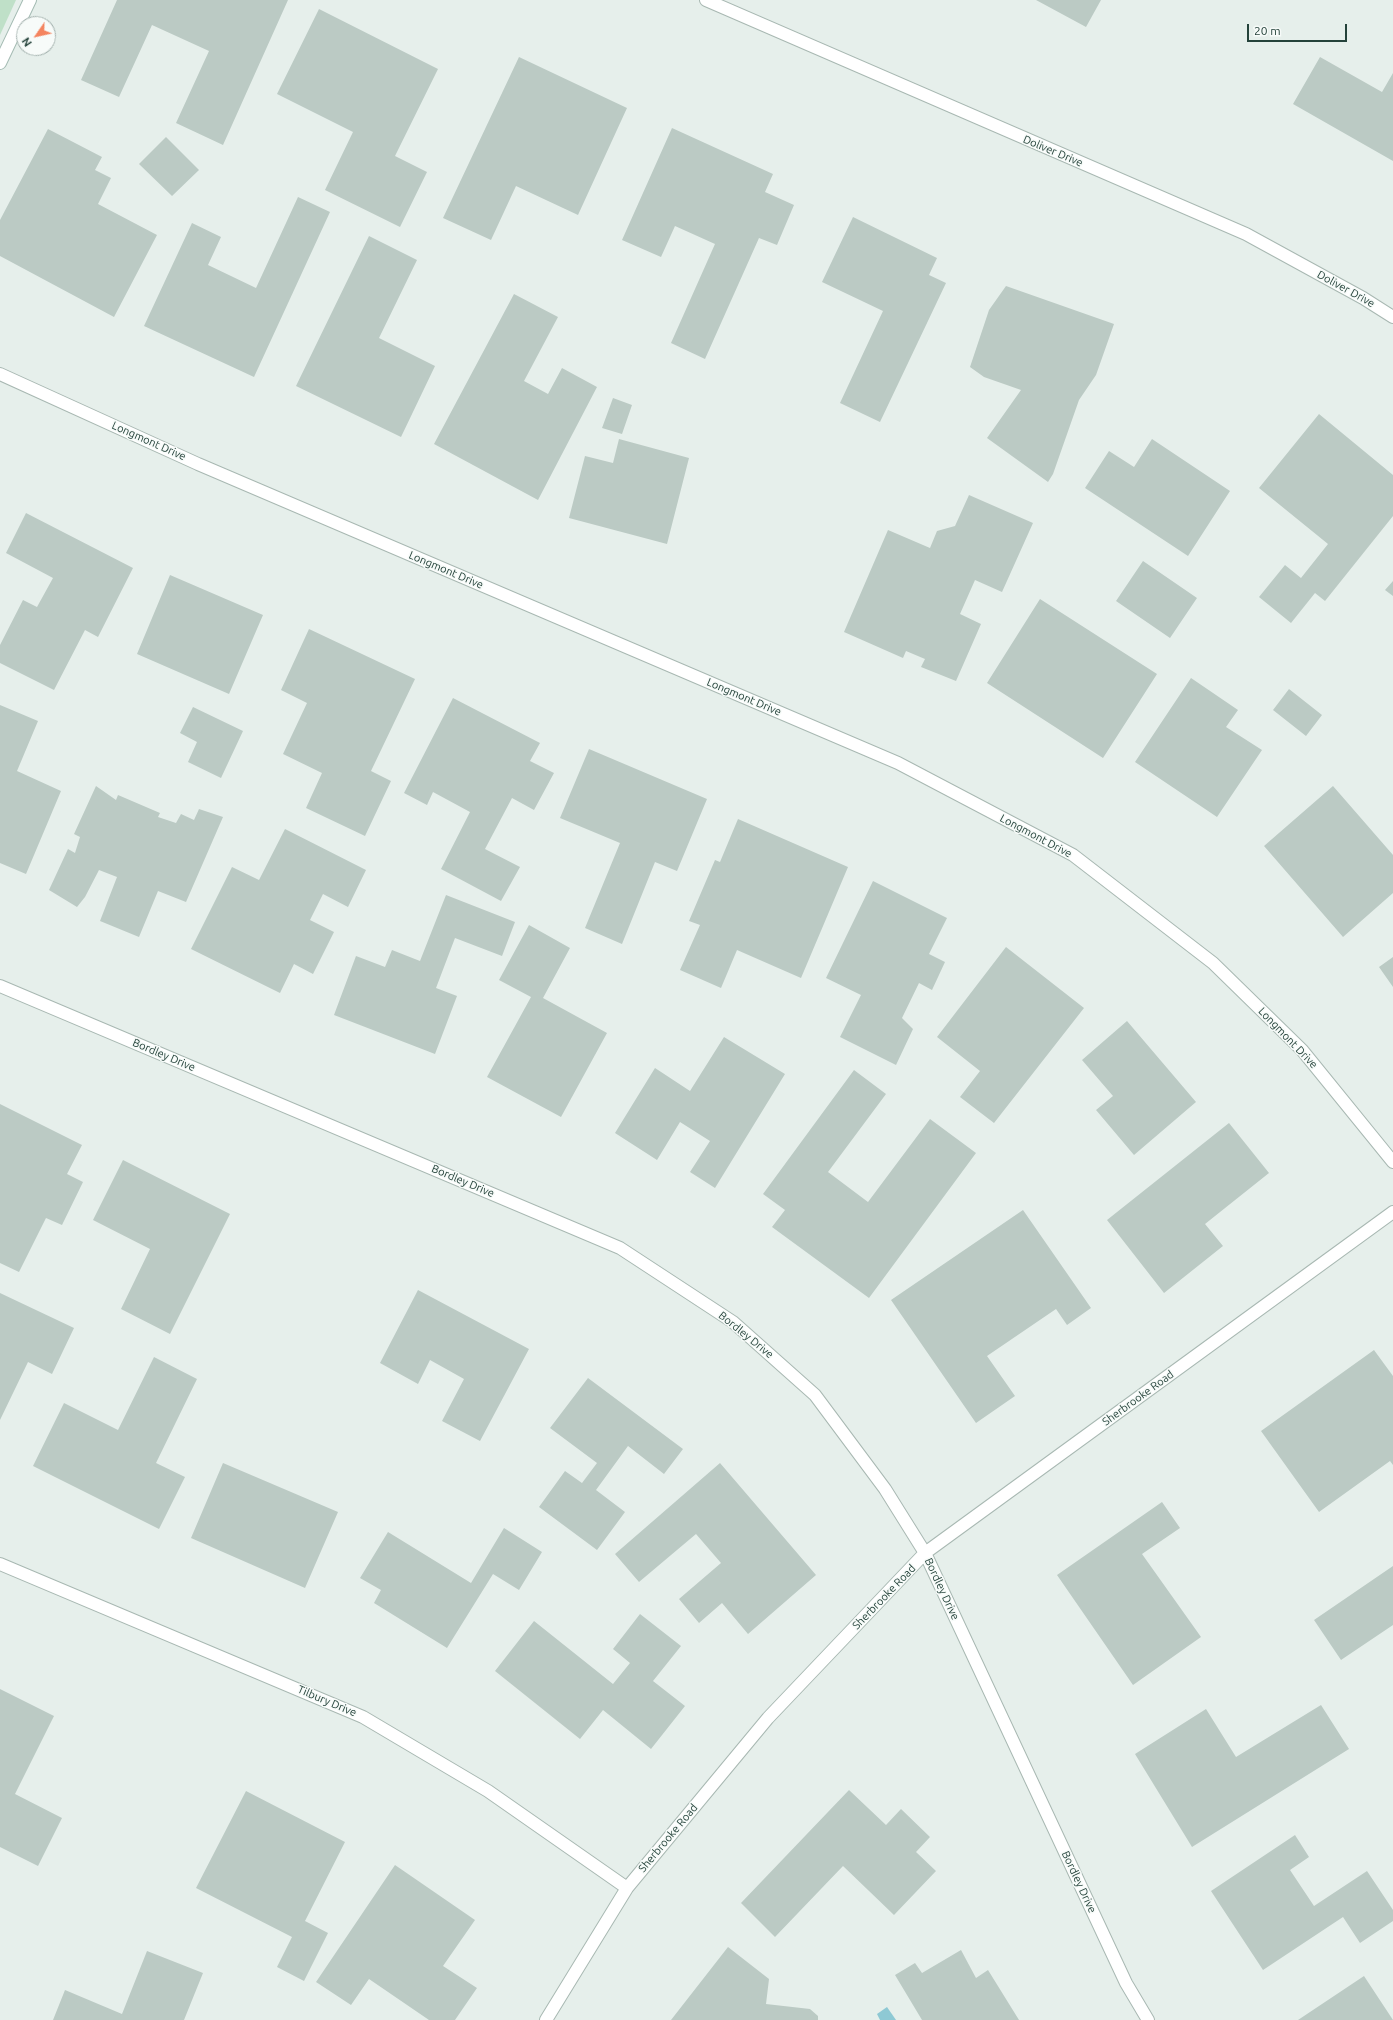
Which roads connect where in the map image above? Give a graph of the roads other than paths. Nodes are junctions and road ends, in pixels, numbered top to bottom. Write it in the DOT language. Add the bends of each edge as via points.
graph roads {
  1 [pos="30,0"];
  2 [pos="706,0"];
  3 [pos="0,63"];
  4 [pos="1393,317"];
  5 [pos="0,374"];
  6 [pos="0,986"];
  7 [pos="1393,1162"];
  8 [pos="1393,1212"];
  9 [pos="926,1553"];
  10 [pos="0,1564"];
  11 [pos="627,1888"];
  12 [pos="546,2020"];
  13 [pos="1148,2020"];
  1 -- 3 [label="street"];
  2 -- 4 [label="street, Doliver Drive" via="1246,234"];
  5 -- 7 [label="street, Longmont Drive" via="205,467 898,763 1073,855 1213,963 1302,1050"];
  6 -- 9 [label="street, Bordley Drive" via="620,1248 734,1322 815,1395 885,1489"];
  8 -- 9 [label="street, Sherbrooke Road"];
  9 -- 11 [label="street, Sherbrooke Road" via="768,1718"];
  9 -- 13 [label="street, Bordley Drive" via="1126,1983"];
  10 -- 11 [label="street, Tilbury Drive" via="364,1716 488,1791"];
  11 -- 12 [label="street, Sherbrooke Road"];
}
